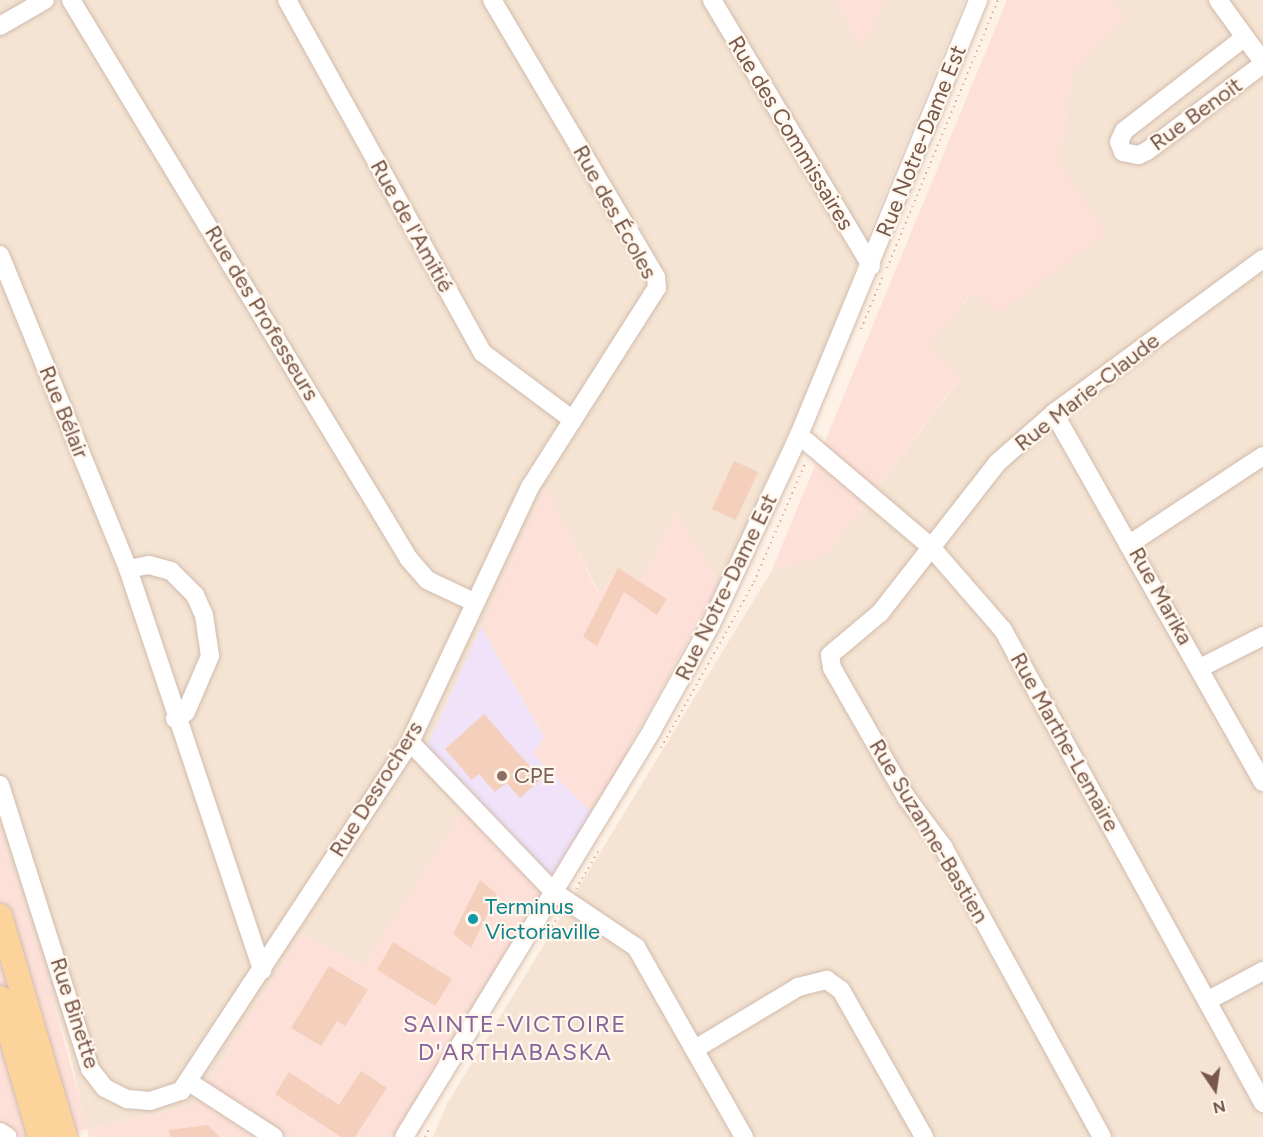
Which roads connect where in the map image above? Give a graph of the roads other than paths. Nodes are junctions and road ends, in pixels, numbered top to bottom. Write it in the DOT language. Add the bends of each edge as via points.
graph roads {
  1 [pos="45,0"];
  2 [pos="72,0"];
  3 [pos="287,0"];
  4 [pos="492,0"];
  5 [pos="712,0"];
  6 [pos="978,0"];
  7 [pos="1218,0"];
  8 [pos="0,26"];
  9 [pos="1245,37"];
  10 [pos="1263,63"];
  11 [pos="0,255"];
  12 [pos="1263,259"];
  13 [pos="871,266"];
  14 [pos="1054,413"];
  15 [pos="573,420"];
  16 [pos="799,435"];
  17 [pos="1263,456"];
  18 [pos="1131,543"];
  19 [pos="930,546"];
  20 [pos="128,569"];
  21 [pos="474,602"];
  22 [pos="1263,636"];
  23 [pos="1200,668"];
  24 [pos="175,719"];
  25 [pos="410,742"];
  26 [pos="1263,782"];
  27 [pos="0,785"];
  28 [pos="554,892"];
  29 [pos="0,916"];
  30 [pos="262,970"];
  31 [pos="1263,971"];
  32 [pos="0,998"];
  33 [pos="1207,1001"];
  34 [pos="695,1049"];
  35 [pos="189,1082"];
  36 [pos="1263,1103"];
  37 [pos="0,1132"];
  38 [pos="8,1137"];
  39 [pos="40,1137"];
  40 [pos="65,1137"];
  41 [pos="274,1137"];
  42 [pos="404,1137"];
  43 [pos="744,1137"];
  44 [pos="924,1137"];
  45 [pos="1102,1137"];
  1 -- 8 [label="street"];
  2 -- 21 [label="street, Rue des Professeurs" via="409,559 427,580"];
  3 -- 15 [label="street, Rue de l'Amitié" via="483,353"];
  4 -- 15 [label="street, Rue des Écoles" via="656,277 653,302"];
  5 -- 13 [label="street, Rue des Commissaires"];
  6 -- 13 [label="street, Rue Notre-Dame Est"];
  7 -- 9 [label="street"];
  9 -- 10 [label="street"];
  9 -- 10 [label="street, Rue Benoit" via="1124,131 1119,142 1123,152 1139,155 1147,151"];
  11 -- 20 [label="street, Rue Bélair"];
  12 -- 14 [label="street, Rue Marie-Claude"];
  13 -- 16 [label="street, Rue Notre-Dame Est"];
  14 -- 18 [label="street, Rue Marika"];
  14 -- 19 [label="street, Rue Marie-Claude" via="997,463"];
  15 -- 21 [label="street, Rue Desrochers" via="530,487"];
  16 -- 19 [label="street, Rue Marthe-Lemaire"];
  16 -- 28 [label="street, Rue Notre-Dame Est" via="705,634"];
  17 -- 18 [label="street"];
  18 -- 23 [label="street, Rue Marika"];
  19 -- 33 [label="street, Rue Marthe-Lemaire" via="1003,630"];
  19 -- 45 [label="street, Rue Suzanne-Bastien" via="880,613 836,646 830,655 832,668 906,797 944,848"];
  20 -- 24 [label="street, Rue Bélair"];
  20 -- 24 [label="street" via="149,565 171,571 195,596 204,615 210,656 191,702"];
  21 -- 25 [label="street, Rue Desrochers"];
  22 -- 23 [label="street"];
  23 -- 26 [label="street, Rue Marika"];
  24 -- 30 [label="street, Rue Bélair"];
  25 -- 28 [label="street"];
  25 -- 30 [label="street, Rue Desrochers"];
  27 -- 35 [label="street, Rue Binette" via="90,1069 105,1088 127,1099 150,1101 171,1096"];
  28 -- 34 [label="street" via="636,947"];
  28 -- 42 [label="street, Rue Notre-Dame Est"];
  29 -- 40 [label="main road"];
  30 -- 35 [label="street, Rue Desrochers"];
  31 -- 33 [label="street"];
  32 -- 39 [label="main road"];
  33 -- 36 [label="street, Rue Marthe-Lemaire"];
  34 -- 43 [label="street"];
  34 -- 44 [label="street" via="798,987 827,980 841,990"];
  35 -- 41 [label="street"];
  37 -- 38 [label="street"];
}
